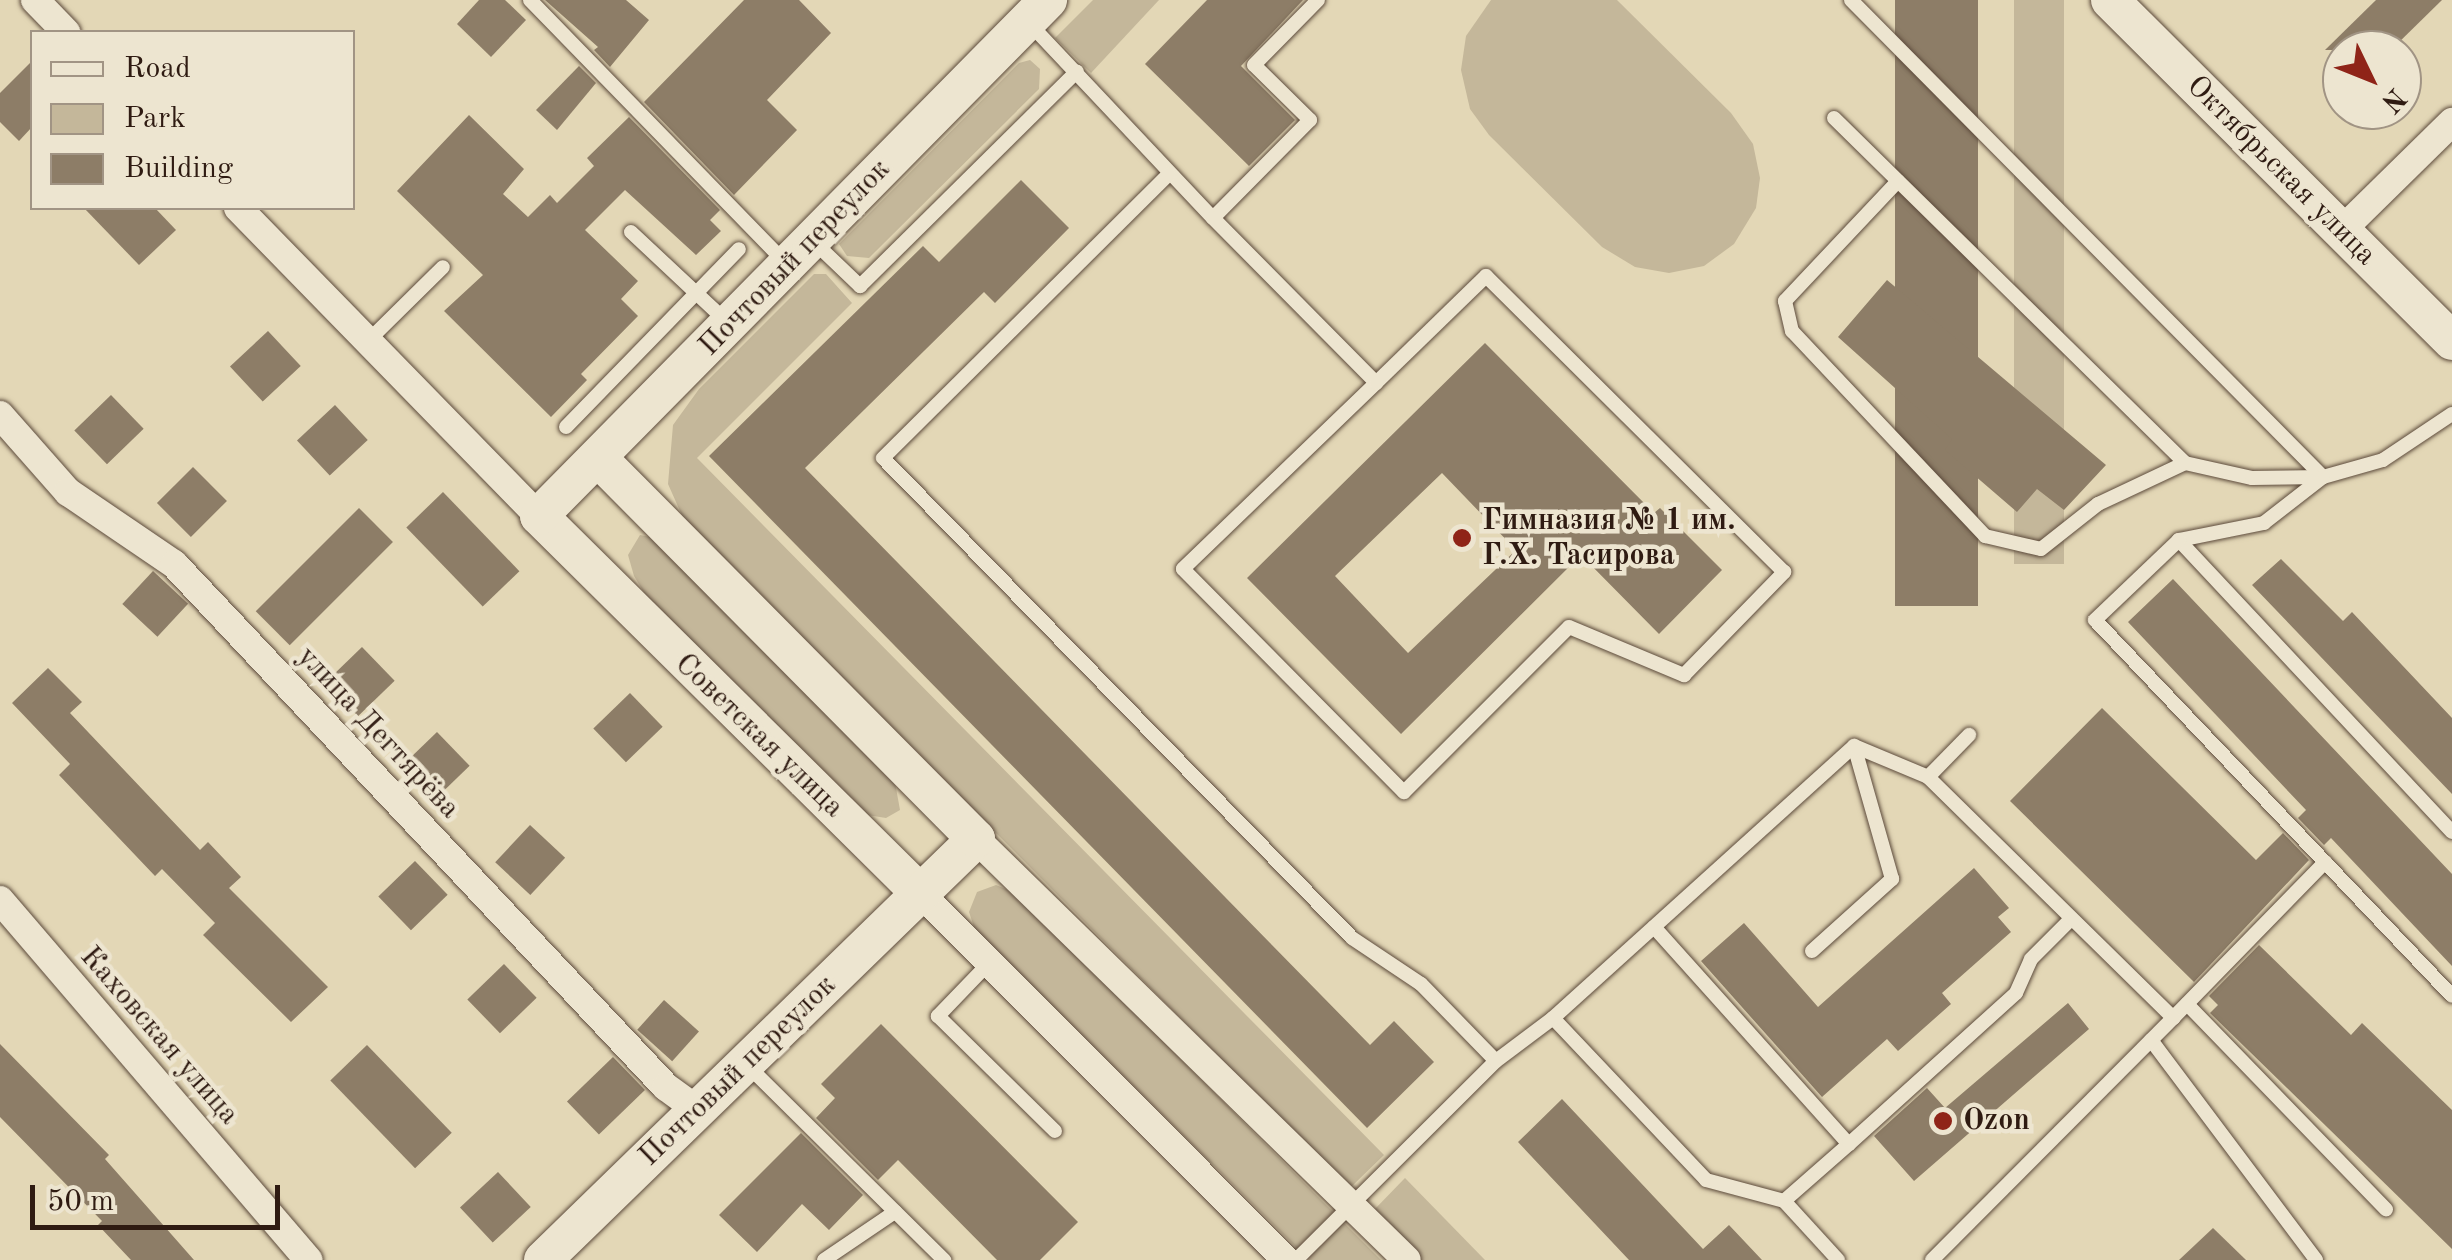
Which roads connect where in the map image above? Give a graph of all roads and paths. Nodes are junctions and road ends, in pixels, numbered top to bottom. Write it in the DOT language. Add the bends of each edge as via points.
graph roads {
  1 [pos="34,0"];
  2 [pos="530,0"];
  3 [pos="1318,0"];
  4 [pos="1851,0"];
  5 [pos="2110,0"];
  6 [pos="1032,7"];
  7 [pos="64,30"];
  8 [pos="1077,71"];
  9 [pos="1834,118"];
  10 [pos="2452,122"];
  11 [pos="1169,174"];
  12 [pos="1898,182"];
  13 [pos="240,210"];
  14 [pos="1213,218"];
  15 [pos="2341,231"];
  16 [pos="632,232"];
  17 [pos="739,249"];
  18 [pos="801,253"];
  19 [pos="443,268"];
  20 [pos="696,293"];
  21 [pos="730,325"];
  22 [pos="368,341"];
  23 [pos="2452,341"];
  24 [pos="1376,383"];
  25 [pos="2452,414"];
  26 [pos="0,415"];
  27 [pos="566,427"];
  28 [pos="598,458"];
  29 [pos="2185,462"];
  30 [pos="2323,476"];
  31 [pos="540,516"];
  32 [pos="2179,540"];
  33 [pos="1969,735"];
  34 [pos="1854,746"];
  35 [pos="1928,777"];
  36 [pos="2452,832"];
  37 [pos="976,840"];
  38 [pos="2324,862"];
  39 [pos="921,894"];
  40 [pos="0,900"];
  41 [pos="2071,919"];
  42 [pos="1654,927"];
  43 [pos="1812,951"];
  44 [pos="989,963"];
  45 [pos="2452,996"];
  46 [pos="2187,1004"];
  47 [pos="1553,1018"];
  48 [pos="2173,1018"];
  49 [pos="2151,1040"];
  50 [pos="1496,1061"];
  51 [pos="745,1064"];
  52 [pos="698,1110"];
  53 [pos="1055,1132"];
  54 [pos="1848,1144"];
  55 [pos="1784,1201"];
  56 [pos="1351,1204"];
  57 [pos="2386,1209"];
  58 [pos="896,1212"];
  59 [pos="827,1259"];
  60 [pos="308,1260"];
  61 [pos="543,1260"];
  62 [pos="944,1260"];
  63 [pos="1286,1260"];
  64 [pos="1296,1260"];
  65 [pos="1407,1260"];
  66 [pos="1838,1260"];
  67 [pos="1932,1260"];
  68 [pos="2316,1260"];
  1 -- 7 [label="street"];
  2 -- 18 [label="lane"];
  3 -- 14 [label="lane" via="1254,65 1310,120"];
  4 -- 30 [label="lane"];
  5 -- 15 [label="main road, Октябрьская улица"];
  6 -- 8 [label="lane"];
  6 -- 18 [label="main road, Почтовый переулок"];
  8 -- 11 [label="lane"];
  8 -- 18 [label="lane" via="860,286"];
  9 -- 12 [label="lane"];
  10 -- 15 [label="street"];
  11 -- 14 [label="lane"];
  11 -- 50 [label="lane" via="883,458 1352,938 1422,984"];
  12 -- 29 [label="lane"];
  12 -- 29 [label="lane" via="1785,302 1792,331 1986,536 2041,549 2098,504"];
  13 -- 22 [label="street, Советская улица"];
  14 -- 24 [label="lane"];
  15 -- 23 [label="main road, Октябрьская улица"];
  16 -- 20 [label="lane"];
  17 -- 20 [label="lane"];
  18 -- 21 [label="main road, Почтовый переулок"];
  19 -- 22 [label="lane"];
  20 -- 21 [label="lane"];
  20 -- 27 [label="lane"];
  21 -- 28 [label="main road, Почтовый переулок"];
  22 -- 31 [label="street, Советская улица"];
  24 -- 24 [label="lane" via="1183,569 1404,792 1569,627 1684,674 1784,572 1486,276"];
  25 -- 30 [label="lane" via="2383,460"];
  26 -- 52 [label="street, улица Дегтярёва" via="68,492 174,564 666,1087"];
  28 -- 31 [label="main road, Почтовый переулок"];
  28 -- 37 [label="main road"];
  29 -- 30 [label="lane" via="2252,478"];
  30 -- 32 [label="lane" via="2264,523"];
  31 -- 39 [label="main road, Советская улица"];
  32 -- 36 [label="lane"];
  32 -- 38 [label="lane" via="2094,620"];
  33 -- 35 [label="lane"];
  34 -- 35 [label="lane"];
  34 -- 42 [label="lane"];
  34 -- 43 [label="lane" via="1892,879"];
  35 -- 41 [label="lane"];
  37 -- 39 [label="main road, Почтовый переулок"];
  37 -- 56 [label="street"];
  38 -- 45 [label="lane"];
  38 -- 46 [label="lane"];
  39 -- 44 [label="street, Советская улица"];
  39 -- 51 [label="main road, Почтовый переулок"];
  40 -- 60 [label="street, Каховская улица"];
  41 -- 48 [label="lane"];
  41 -- 54 [label="lane" via="2031,959 2016,993"];
  42 -- 47 [label="lane"];
  42 -- 54 [label="lane"];
  44 -- 53 [label="lane" via="938,1016"];
  44 -- 63 [label="street, Советская улица"];
  46 -- 48 [label="lane"];
  46 -- 57 [label="lane"];
  47 -- 50 [label="lane"];
  47 -- 55 [label="lane" via="1706,1180"];
  48 -- 49 [label="lane"];
  49 -- 67 [label="lane"];
  49 -- 68 [label="lane"];
  50 -- 56 [label="lane"];
  51 -- 52 [label="main road, Почтовый переулок"];
  51 -- 58 [label="lane"];
  52 -- 61 [label="main road, Почтовый переулок"];
  54 -- 55 [label="lane"];
  55 -- 66 [label="lane"];
  56 -- 64 [label="lane"];
  56 -- 65 [label="street"];
  58 -- 59 [label="lane"];
  58 -- 62 [label="lane"];
}
